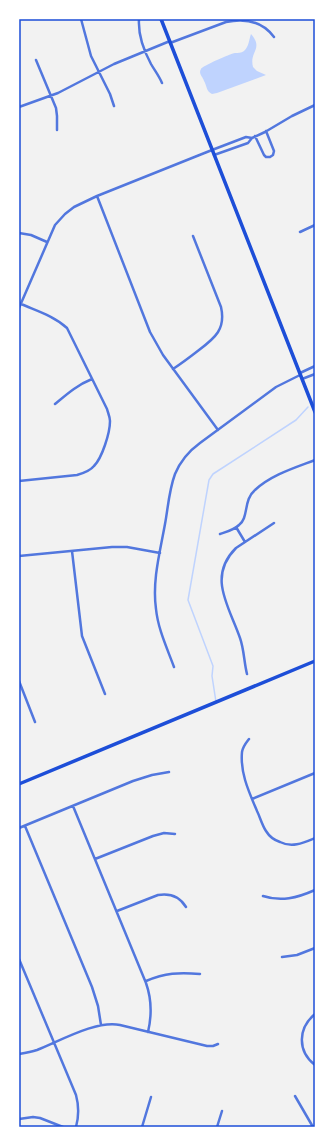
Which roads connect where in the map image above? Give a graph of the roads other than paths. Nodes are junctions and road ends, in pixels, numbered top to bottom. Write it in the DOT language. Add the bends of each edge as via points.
graph roads {
  1 [pos="81,19"];
  2 [pos="139,19"];
  3 [pos="161,19"];
  4 [pos="241,20"];
  5 [pos="274,37"];
  6 [pos="170,42"];
  7 [pos="146,51"];
  8 [pos="36,60"];
  9 [pos="98,72"];
  10 [pos="162,83"];
  11 [pos="51,96"];
  12 [pos="315,105"];
  13 [pos="114,106"];
  14 [pos="19,107"];
  15 [pos="57,130"];
  16 [pos="266,131"];
  17 [pos="254,137"];
  18 [pos="212,150"];
  19 [pos="214,155"];
  20 [pos="97,196"];
  21 [pos="315,225"];
  22 [pos="300,232"];
  23 [pos="19,233"];
  24 [pos="193,236"];
  25 [pos="47,242"];
  26 [pos="21,304"];
  27 [pos="19,308"];
  28 [pos="315,366"];
  29 [pos="173,369"];
  30 [pos="315,374"];
  31 [pos="301,376"];
  32 [pos="92,379"];
  33 [pos="55,404"];
  34 [pos="315,412"];
  35 [pos="218,430"];
  36 [pos="315,460"];
  37 [pos="19,481"];
  38 [pos="274,523"];
  39 [pos="236,527"];
  40 [pos="220,534"];
  41 [pos="244,542"];
  42 [pos="72,551"];
  43 [pos="160,553"];
  44 [pos="19,556"];
  45 [pos="315,661"];
  46 [pos="174,667"];
  47 [pos="247,674"];
  48 [pos="19,681"];
  49 [pos="105,694"];
  50 [pos="35,722"];
  51 [pos="249,738"];
  52 [pos="169,772"];
  53 [pos="315,773"];
  54 [pos="19,784"];
  55 [pos="252,799"];
  56 [pos="73,806"];
  57 [pos="24,826"];
  58 [pos="19,828"];
  59 [pos="175,834"];
  60 [pos="315,838"];
  61 [pos="95,859"];
  62 [pos="315,890"];
  63 [pos="263,896"];
  64 [pos="186,907"];
  65 [pos="117,911"];
  66 [pos="315,948"];
  67 [pos="282,957"];
  68 [pos="19,959"];
  69 [pos="200,974"];
  70 [pos="146,981"];
  71 [pos="315,1014"];
  72 [pos="101,1025"];
  73 [pos="148,1032"];
  74 [pos="54,1043"];
  75 [pos="218,1044"];
  76 [pos="19,1054"];
  77 [pos="315,1065"];
  78 [pos="295,1096"];
  79 [pos="151,1097"];
  80 [pos="222,1111"];
  81 [pos="19,1119"];
  82 [pos="63,1127"];
  83 [pos="76,1127"];
  84 [pos="142,1127"];
  85 [pos="217,1127"];
  86 [pos="313,1127"];
  1 -- 9 [label="street" via="90,56"];
  2 -- 7 [label="street" via="139,31"];
  3 -- 6 [label="main road"];
  4 -- 5 [label="street" via="260,24"];
  4 -- 6 [label="street" via="226,22"];
  6 -- 7 [label="street"];
  6 -- 18 [label="main road"];
  7 -- 9 [label="street"];
  7 -- 10 [label="street"];
  8 -- 11 [label="street"];
  9 -- 11 [label="street"];
  9 -- 13 [label="street"];
  11 -- 14 [label="street"];
  11 -- 15 [label="street" via="56,112"];
  12 -- 16 [label="street"];
  16 -- 17 [label="street"];
  16 -- 17 [label="street" via="274,151 271,157 264,156"];
  17 -- 18 [label="street" via="246,137"];
  17 -- 19 [label="street" via="248,143"];
  18 -- 19 [label="main road"];
  18 -- 20 [label="street"];
  19 -- 31 [label="main road"];
  20 -- 25 [label="street" via="65,214 55,225"];
  20 -- 29 [label="street" via="150,332"];
  21 -- 22 [label="street"];
  23 -- 25 [label="street"];
  24 -- 29 [label="street" via="221,307 222,322 212,340"];
  25 -- 26 [label="street"];
  26 -- 27 [label="street"];
  26 -- 32 [label="street" via="55,318 66,328"];
  28 -- 31 [label="street"];
  29 -- 35 [label="street"];
  30 -- 31 [label="street"];
  31 -- 34 [label="main road"];
  31 -- 35 [label="street" via="276,387"];
  32 -- 33 [label="street" via="72,390"];
  32 -- 37 [label="street" via="107,409 110,422 97,463 93,468 77,475"];
  35 -- 43 [label="street" via="192,450 178,468 171,489"];
  36 -- 39 [label="street" via="279,474 254,490 247,500 244,518"];
  38 -- 41 [label="street"];
  39 -- 40 [label="street"];
  39 -- 41 [label="street"];
  41 -- 47 [label="street" via="229,556 221,580 223,595 240,640"];
  42 -- 43 [label="street" via="112,546"];
  42 -- 44 [label="street"];
  42 -- 49 [label="street" via="82,636"];
  43 -- 46 [label="street" via="155,588 156,609 160,630"];
  45 -- 54 [label="main road"];
  48 -- 50 [label="street"];
  51 -- 55 [label="street" via="243,747 242,760 245,781"];
  52 -- 56 [label="street" via="140,778"];
  53 -- 55 [label="street"];
  55 -- 60 [label="street" via="266,831 276,840 296,845"];
  56 -- 57 [label="street"];
  56 -- 61 [label="street"];
  57 -- 58 [label="street"];
  57 -- 72 [label="street" via="94,993"];
  59 -- 61 [label="street" via="154,835"];
  61 -- 65 [label="street"];
  62 -- 63 [label="street" via="288,899"];
  64 -- 65 [label="street" via="176,897 158,894"];
  65 -- 70 [label="street"];
  66 -- 67 [label="street" via="297,955"];
  68 -- 74 [label="street"];
  69 -- 70 [label="street" via="180,972"];
  70 -- 73 [label="street" via="151,1008"];
  71 -- 77 [label="street" via="307,1022 302,1039 308,1058"];
  72 -- 73 [label="street" via="114,1024"];
  72 -- 74 [label="street"];
  73 -- 75 [label="street" via="207,1046"];
  74 -- 76 [label="street"];
  74 -- 83 [label="street" via="78,1102"];
  78 -- 86 [label="street"];
  79 -- 84 [label="street"];
  80 -- 85 [label="street"];
  81 -- 82 [label="street" via="33,1116"];
}
